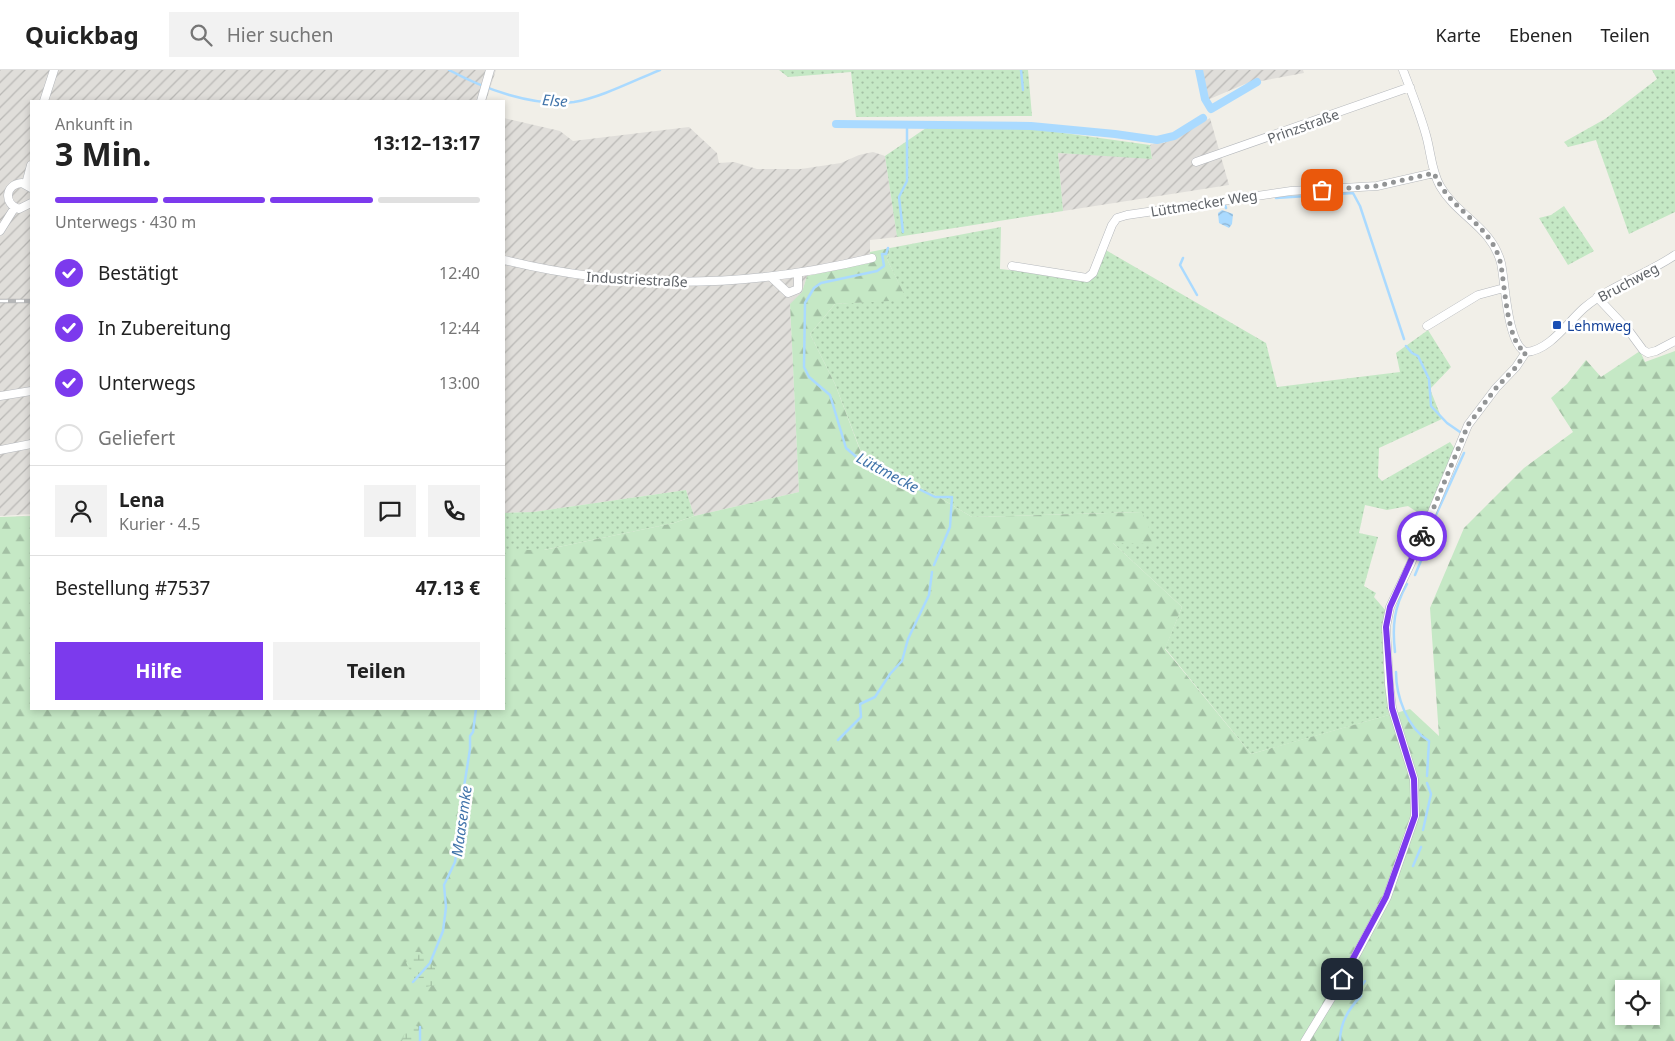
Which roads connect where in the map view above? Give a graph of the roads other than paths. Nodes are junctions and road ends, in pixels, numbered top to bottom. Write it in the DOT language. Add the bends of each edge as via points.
graph roads {
  1 [pos="54,70"];
  2 [pos="490,70"];
  3 [pos="1403,70"];
  4 [pos="1410,87"];
  5 [pos="44,100"];
  6 [pos="481,100"];
  7 [pos="1196,162"];
  8 [pos="1433,170"];
  9 [pos="30,172"];
  10 [pos="28,186"];
  11 [pos="4,192"];
  12 [pos="30,204"];
  13 [pos="15,208"];
  14 [pos="0,231"];
  15 [pos="1675,255"];
  16 [pos="872,258"];
  17 [pos="505,260"];
  18 [pos="1012,266"];
  19 [pos="798,274"];
  20 [pos="772,277"];
  21 [pos="1504,288"];
  22 [pos="1597,297"];
  23 [pos="1427,326"];
  24 [pos="1675,341"];
  25 [pos="1526,352"];
  26 [pos="30,391"];
  27 [pos="0,396"];
  28 [pos="30,444"];
  29 [pos="0,450"];
  30 [pos="1305,1041"];
  1 -- 5 [label="street"];
  2 -- 6 [label="street"];
  3 -- 4 [label="street"];
  4 -- 7 [label="street, Prinzstraße"];
  4 -- 8 [label="street"];
  8 -- 18 [label="street, Lüttmecker Weg" via="1377,186 1248,196 1117,218 1093,273 1087,278"];
  8 -- 21 [label="street" via="1446,196 1493,243 1501,263"];
  9 -- 10 [label="street"];
  10 -- 11 [label="street" via="15,184"];
  11 -- 13 [label="street"];
  12 -- 13 [label="street"];
  13 -- 14 [label="street"];
  15 -- 22 [label="street, Bruchweg"];
  16 -- 19 [label="street, Industriestraße"];
  17 -- 20 [label="street, Industriestraße" via="576,276 649,282 712,282"];
  19 -- 20 [label="street, Industriestraße"];
  19 -- 20 [label="street" via="798,289 788,293"];
  21 -- 23 [label="street" via="1478,295"];
  21 -- 25 [label="street" via="1508,314 1519,347"];
  22 -- 24 [label="street" via="1642,350 1656,351"];
  22 -- 25 [label="street, Bruchweg" via="1551,339 1532,352"];
  25 -- 30 [label="street, Bruchweg" via="1468,425 1387,617 1388,684 1414,779 1415,816 1386,897"];
  26 -- 27 [label="street"];
  28 -- 29 [label="street"];
}
